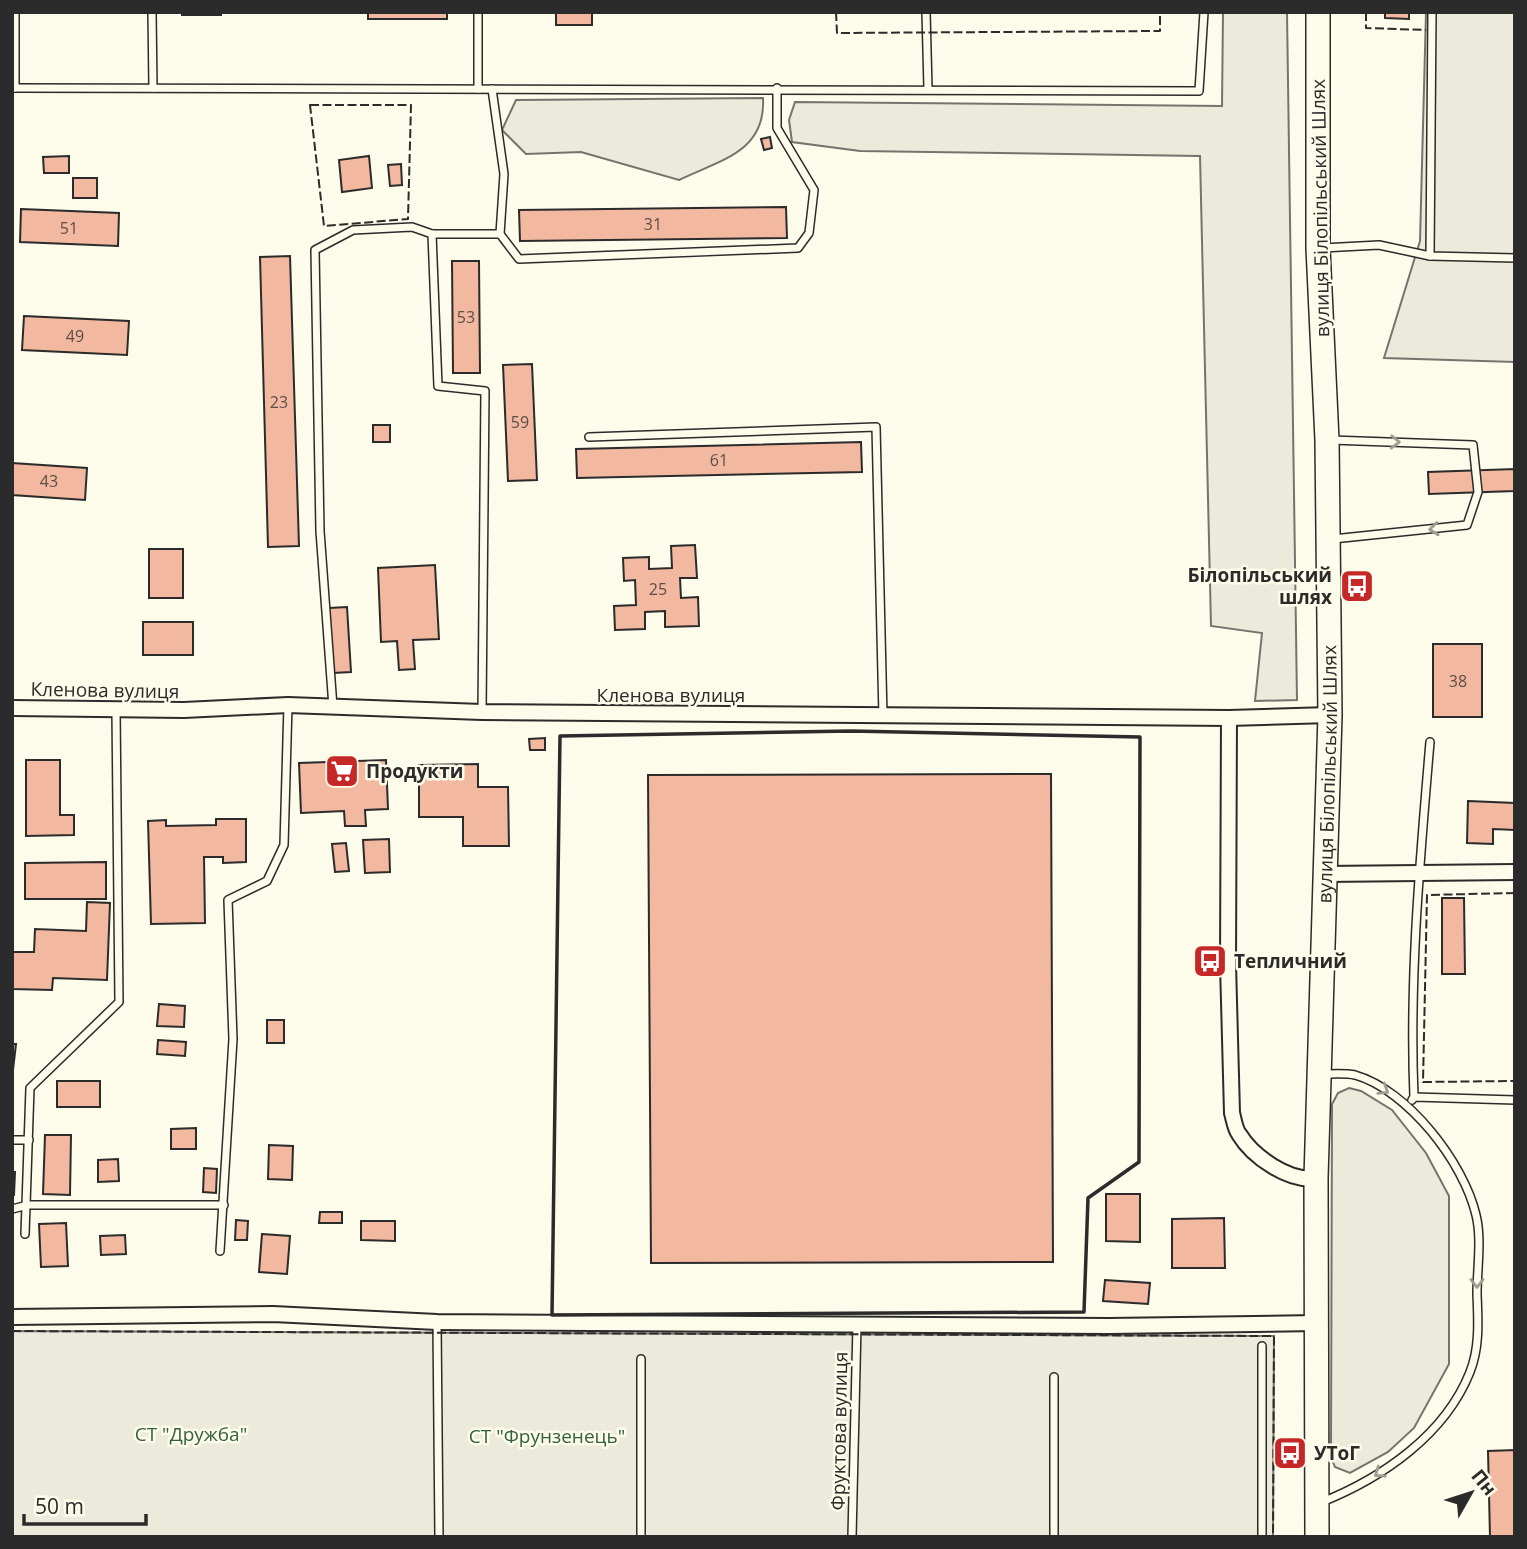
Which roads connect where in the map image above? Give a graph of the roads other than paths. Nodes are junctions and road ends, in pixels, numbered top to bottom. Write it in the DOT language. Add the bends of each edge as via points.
graph roads {
  1 [pos="15,12"];
  2 [pos="152,12"];
  3 [pos="478,12"];
  4 [pos="926,12"];
  5 [pos="1204,12"];
  6 [pos="1318,12"];
  7 [pos="1432,12"];
  8 [pos="14,88"];
  9 [pos="153,88"];
  10 [pos="777,88"];
  11 [pos="478,89"];
  12 [pos="492,89"];
  13 [pos="928,89"];
  14 [pos="432,234"];
  15 [pos="500,234"];
  16 [pos="1318,248"];
  17 [pos="1430,256"];
  18 [pos="1515,258"];
  19 [pos="589,437"];
  20 [pos="1327,440"];
  21 [pos="1328,539"];
  22 [pos="288,705"];
  23 [pos="12,708"];
  24 [pos="333,709"];
  25 [pos="116,710"];
  26 [pos="482,712"];
  27 [pos="1331,715"];
  28 [pos="883,716"];
  29 [pos="1229,718"];
  30 [pos="1430,742"];
  31 [pos="1515,872"];
  32 [pos="1324,874"];
  33 [pos="1419,874"];
  34 [pos="1319,1074"];
  35 [pos="1414,1097"];
  36 [pos="1515,1100"];
  37 [pos="1407,1107"];
  38 [pos="12,1140"];
  39 [pos="29,1140"];
  40 [pos="1316,1178"];
  41 [pos="28,1205"];
  42 [pos="224,1205"];
  43 [pos="12,1209"];
  44 [pos="25,1234"];
  45 [pos="220,1251"];
  46 [pos="12,1317"];
  47 [pos="437,1322"];
  48 [pos="1317,1323"];
  49 [pos="857,1325"];
  50 [pos="1262,1346"];
  51 [pos="641,1359"];
  52 [pos="1054,1377"];
  53 [pos="1317,1504"];
  54 [pos="439,1537"];
  55 [pos="641,1537"];
  56 [pos="852,1537"];
  57 [pos="1054,1537"];
  58 [pos="1262,1537"];
  59 [pos="1317,1537"];
  1 -- 8 [label="lane"];
  2 -- 9 [label="lane"];
  3 -- 11 [label="lane"];
  4 -- 13 [label="lane"];
  5 -- 13 [label="lane" via="1199,91"];
  6 -- 16 [label="main road, вулиця Білопільський Шлях"];
  7 -- 17 [label="lane"];
  8 -- 9 [label="lane"];
  9 -- 11 [label="lane"];
  10 -- 12 [label="lane"];
  10 -- 13 [label="lane"];
  10 -- 15 [label="lane" via="778,128 814,190 809,233 798,248 519,259"];
  11 -- 12 [label="lane"];
  12 -- 15 [label="lane" via="504,174"];
  14 -- 15 [label="lane"];
  14 -- 24 [label="lane" via="412,227 353,230 315,250 320,531"];
  14 -- 26 [label="lane" via="438,386 485,391"];
  16 -- 17 [label="lane" via="1379,245"];
  16 -- 20 [label="main road, вулиця Білопільський Шлях"];
  17 -- 18 [label="lane"];
  19 -- 28 [label="lane" via="876,427"];
  20 -- 21 [label="main road, вулиця Білопільський Шлях"];
  20 -- 21 [label="lane, one-way" via="1473,445 1478,492 1467,526"];
  21 -- 27 [label="main road, вулиця Білопільський Шлях"];
  22 -- 24 [label="street, Кленова вулиця"];
  22 -- 25 [label="street, Кленова вулиця"];
  22 -- 42 [label="lane" via="284,845 267,881 228,900 233,1039"];
  23 -- 25 [label="street, Кленова вулиця"];
  24 -- 26 [label="street, Кленова вулиця"];
  25 -- 39 [label="lane" via="119,1002 30,1088"];
  26 -- 28 [label="street, Кленова вулиця"];
  27 -- 29 [label="street, Кленова вулиця"];
  27 -- 32 [label="main road, вулиця Білопільський Шлях"];
  28 -- 29 [label="street, Кленова вулиця"];
  29 -- 40 [label="street" via="1232,1113 1239,1134 1280,1172 1304,1180"];
  30 -- 33 [label="lane"];
  31 -- 33 [label="street"];
  32 -- 33 [label="street"];
  32 -- 34 [label="main road, вулиця Білопільський Шлях"];
  33 -- 35 [label="lane"];
  34 -- 37 [label="lane, one-way" via="1353,1075"];
  34 -- 40 [label="main road, вулиця Білопільський Шлях"];
  35 -- 36 [label="lane"];
  35 -- 37 [label="lane"];
  37 -- 53 [label="lane, one-way" via="1431,1131 1470,1194 1477,1217 1478,1341 1461,1390 1436,1424 1408,1452 1359,1487"];
  38 -- 39 [label="lane"];
  39 -- 41 [label="lane"];
  40 -- 48 [label="main road, вулиця Білопільський Шлях"];
  41 -- 42 [label="lane"];
  41 -- 43 [label="lane"];
  41 -- 44 [label="lane"];
  42 -- 45 [label="lane"];
  46 -- 47 [label="street" via="273,1314"];
  47 -- 49 [label="street"];
  47 -- 54 [label="lane"];
  48 -- 49 [label="street"];
  48 -- 53 [label="main road, вулиця Білопільський Шлях"];
  49 -- 56 [label="lane, Фруктова вулиця"];
  50 -- 58 [label="lane"];
  51 -- 55 [label="lane"];
  52 -- 57 [label="lane"];
  53 -- 59 [label="main road, вулиця Білопільський Шлях"];
}
